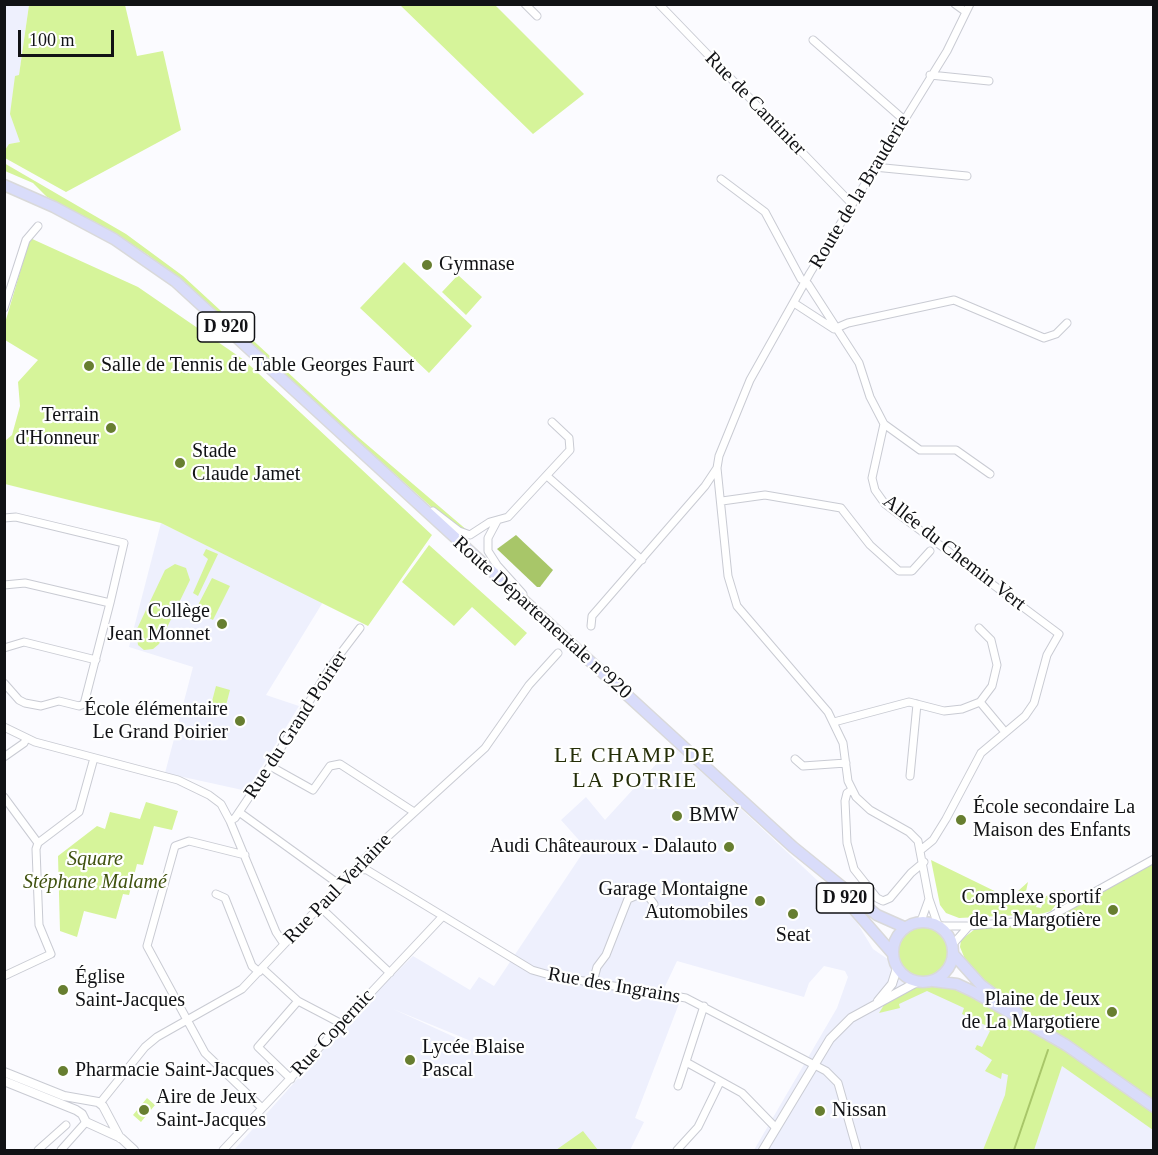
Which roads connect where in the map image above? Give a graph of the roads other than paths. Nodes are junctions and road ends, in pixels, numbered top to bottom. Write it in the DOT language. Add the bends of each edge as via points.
graph roads {
  1 [pos="525,4"];
  2 [pos="658,4"];
  3 [pos="955,4"];
  4 [pos="968,8"];
  5 [pos="537,16"];
  6 [pos="813,40"];
  7 [pos="930,75"];
  8 [pos="989,81"];
  9 [pos="903,119"];
  10 [pos="874,167"];
  11 [pos="967,176"];
  12 [pos="4,177"];
  13 [pos="721,179"];
  14 [pos="4,185"];
  15 [pos="852,204"];
  16 [pos="54,207"];
  17 [pos="38,226"];
  18 [pos="805,282"];
  19 [pos="819,301"];
  20 [pos="794,303"];
  21 [pos="4,308"];
  22 [pos="810,312"];
  23 [pos="1067,323"];
  24 [pos="837,327"];
  25 [pos="552,422"];
  26 [pos="884,424"];
  27 [pos="717,468"];
  28 [pos="381,470"];
  29 [pos="990,474"];
  30 [pos="547,476"];
  31 [pos="705,486"];
  32 [pos="721,490"];
  33 [pos="722,501"];
  34 [pos="4,518"];
  35 [pos="497,521"];
  36 [pos="930,551"];
  37 [pos="642,560"];
  38 [pos="4,585"];
  39 [pos="110,603"];
  40 [pos="591,626"];
  41 [pos="360,628"];
  42 [pos="979,628"];
  43 [pos="554,630"];
  44 [pos="4,648"];
  45 [pos="558,653"];
  46 [pos="96,660"];
  47 [pos="4,683"];
  48 [pos="980,702"];
  49 [pos="917,704"];
  50 [pos="834,722"];
  51 [pos="4,727"];
  52 [pos="1005,732"];
  53 [pos="26,739"];
  54 [pos="4,757"];
  55 [pos="94,758"];
  56 [pos="795,759"];
  57 [pos="846,763"];
  58 [pos="270,766"];
  59 [pos="910,776"];
  60 [pos="852,790"];
  61 [pos="4,797"];
  62 [pos="239,812"];
  63 [pos="414,812"];
  64 [pos="230,821"];
  65 [pos="38,843"];
  66 [pos="793,847"];
  67 [pos="922,849"];
  68 [pos="245,855"];
  69 [pos="1154,859"];
  70 [pos="924,862"];
  71 [pos="356,870"];
  72 [pos="340,885"];
  73 [pos="216,894"];
  74 [pos="929,899"];
  75 [pos="654,904"];
  76 [pos="320,907"];
  77 [pos="443,916"];
  78 [pos="921,921"];
  79 [pos="939,925"];
  80 [pos="969,926"];
  81 [pos="904,927"];
  82 [pos="284,944"];
  83 [pos="953,950"];
  84 [pos="893,954"];
  85 [pos="897,968"];
  86 [pos="261,970"];
  87 [pos="390,973"];
  88 [pos="4,976"];
  89 [pos="933,981"];
  90 [pos="593,982"];
  91 [pos="917,982"];
  92 [pos="298,1001"];
  93 [pos="877,1001"];
  94 [pos="704,1006"];
  95 [pos="186,1020"];
  96 [pos="342,1024"];
  97 [pos="1046,1033"];
  98 [pos="686,1062"];
  99 [pos="812,1065"];
  100 [pos="4,1072"];
  101 [pos="291,1079"];
  102 [pos="4,1081"];
  103 [pos="720,1082"];
  104 [pos="678,1086"];
  105 [pos="95,1103"];
  106 [pos="1154,1107"];
  107 [pos="262,1108"];
  108 [pos="105,1113"];
  109 [pos="88,1120"];
  110 [pos="66,1125"];
  111 [pos="777,1128"];
  112 [pos="121,1138"];
  113 [pos="38,1150"];
  114 [pos="62,1150"];
  115 [pos="134,1150"];
  116 [pos="223,1150"];
  117 [pos="677,1150"];
  118 [pos="763,1150"];
  119 [pos="857,1150"];
  1 -- 5 [label="street"];
  2 -- 15 [label="street, Rue de Cantinier"];
  3 -- 4 [label="street"];
  4 -- 7 [label="street, Route de la Brauderie"];
  6 -- 9 [label="street"];
  7 -- 8 [label="street"];
  7 -- 9 [label="street, Route de la Brauderie"];
  9 -- 10 [label="street, Route de la Brauderie"];
  10 -- 11 [label="street"];
  10 -- 15 [label="street, Route de la Brauderie"];
  12 -- 16 [label="main road, D 920"];
  13 -- 18 [label="street" via="765,213"];
  14 -- 16 [label="main road, D 920"];
  15 -- 18 [label="street, Route de la Brauderie"];
  16 -- 28 [label="main road, D 920" via="128,247 176,282"];
  17 -- 21 [label="street" via="26,240"];
  18 -- 19 [label="street"];
  18 -- 20 [label="street, Route de la Brauderie"];
  19 -- 22 [label="street" via="819,307"];
  19 -- 24 [label="street"];
  20 -- 22 [label="street"];
  20 -- 27 [label="street, Route de la Brauderie" via="750,380"];
  22 -- 24 [label="street" via="831,329"];
  23 -- 24 [label="street" via="1056,334 1044,338 954,300"];
  24 -- 26 [label="street" via="859,363"];
  25 -- 30 [label="street" via="572,446"];
  26 -- 29 [label="street" via="920,450 956,450"];
  26 -- 52 [label="street, Allée du Chemin Vert" via="872,478 885,504 1059,634 1049,650 1028,712"];
  27 -- 31 [label="street, Route de la Brauderie"];
  27 -- 32 [label="street"];
  28 -- 35 [label="street" via="463,534 475,534"];
  28 -- 43 [label="main road, Route Départementale n°920 / D 920"];
  30 -- 35 [label="street" via="511,514"];
  30 -- 37 [label="street"];
  31 -- 32 [label="street"];
  31 -- 37 [label="street, Route de la Brauderie"];
  32 -- 33 [label="street"];
  33 -- 36 [label="street" via="765,495 841,508 870,545 899,571 912,571"];
  33 -- 50 [label="street" via="728,576 737,606"];
  34 -- 39 [label="street" via="16,517 124,543"];
  35 -- 43 [label="street" via="488,538 491,558"];
  37 -- 40 [label="street, Route de la Brauderie" via="592,616"];
  38 -- 39 [label="street" via="25,583"];
  39 -- 46 [label="street"];
  41 -- 58 [label="street, Rue du Grand Poirier" via="331,666"];
  42 -- 48 [label="street" via="991,640 997,665 992,686"];
  43 -- 66 [label="main road, Route Départementale n°920 / D 920"];
  44 -- 46 [label="street" via="24,642"];
  45 -- 63 [label="street, Rue Paul Verlaine" via="485,748"];
  46 -- 47 [label="street" via="86,702 81,705 59,701 41,706 25,703"];
  48 -- 49 [label="street" via="955,711"];
  48 -- 52 [label="street"];
  49 -- 50 [label="street" via="902,704"];
  49 -- 59 [label="street"];
  50 -- 57 [label="street"];
  51 -- 53 [label="street"];
  52 -- 67 [label="street" via="981,753 933,840"];
  53 -- 54 [label="street"];
  53 -- 55 [label="street"];
  55 -- 64 [label="street" via="194,785 221,804"];
  55 -- 65 [label="street" via="79,812"];
  56 -- 57 [label="street" via="804,766"];
  57 -- 60 [label="street"];
  58 -- 62 [label="street, Rue du Grand Poirier"];
  58 -- 63 [label="street" via="313,790 330,766 340,764"];
  60 -- 67 [label="street" via="870,810 909,832"];
  60 -- 70 [label="street" via="845,801 847,843 854,869 877,898 883,901 893,896"];
  61 -- 65 [label="street"];
  62 -- 64 [label="street, Rue du Grand Poirier"];
  62 -- 72 [label="street"];
  63 -- 71 [label="street, Rue Paul Verlaine"];
  64 -- 68 [label="street"];
  65 -- 88 [label="street" via="39,925 51,954"];
  66 -- 81 [label="main road, D 920" via="877,915"];
  66 -- 84 [label="main road, D 920" via="845,897"];
  67 -- 70 [label="street"];
  68 -- 82 [label="street"];
  68 -- 95 [label="street" via="189,841 172,849 147,946"];
  69 -- 80 [label="street" via="1046,919"];
  70 -- 74 [label="street"];
  71 -- 72 [label="street, Rue Paul Verlaine"];
  71 -- 77 [label="street, Rue des Ingrains" via="368,870"];
  72 -- 76 [label="street, Rue Paul Verlaine"];
  73 -- 86 [label="street" via="225,898 252,966"];
  74 -- 78 [label="street"];
  74 -- 79 [label="street"];
  75 -- 90 [label="street" via="642,893 628,899"];
  76 -- 82 [label="street, Rue Paul Verlaine"];
  76 -- 87 [label="street"];
  77 -- 87 [label="street, Rue Copernic"];
  77 -- 90 [label="street, Rue des Ingrains" via="532,970"];
  78 -- 79 [label="main road"];
  78 -- 81 [label="main road"];
  79 -- 80 [label="street"];
  79 -- 83 [label="main road"];
  80 -- 83 [label="street"];
  81 -- 84 [label="main road" via="895,939"];
  82 -- 86 [label="street, Rue Paul Verlaine"];
  83 -- 89 [label="main road" via="947,971"];
  83 -- 97 [label="main road" via="981,985"];
  84 -- 85 [label="main road"];
  85 -- 91 [label="main road"];
  85 -- 93 [label="street" via="891,984"];
  86 -- 92 [label="street"];
  86 -- 95 [label="street, Rue Paul Verlaine" via="237,993"];
  87 -- 96 [label="street, Rue Copernic"];
  89 -- 91 [label="main road"];
  89 -- 97 [label="main road" via="957,984"];
  90 -- 94 [label="street, Rue des Ingrains" via="666,993"];
  91 -- 93 [label="street"];
  92 -- 96 [label="street"];
  92 -- 101 [label="street" via="258,1047"];
  93 -- 99 [label="street" via="851,1018"];
  94 -- 98 [label="street"];
  94 -- 99 [label="street, Rue des Ingrains"];
  95 -- 105 [label="street, Rue Paul Verlaine" via="145,1047"];
  95 -- 107 [label="street" via="205,1053"];
  96 -- 101 [label="street, Rue Copernic"];
  97 -- 106 [label="main road"];
  98 -- 103 [label="street"];
  98 -- 104 [label="street"];
  99 -- 111 [label="street"];
  99 -- 119 [label="street, Rue des Ingrains" via="826,1071 838,1083"];
  100 -- 105 [label="street" via="64,1096"];
  101 -- 107 [label="street, Rue Copernic"];
  102 -- 109 [label="street"];
  103 -- 111 [label="street" via="748,1097"];
  103 -- 117 [label="street" via="698,1127"];
  105 -- 108 [label="street"];
  105 -- 109 [label="street" via="84,1107"];
  107 -- 116 [label="street, Rue Copernic"];
  108 -- 109 [label="street" via="102,1121"];
  108 -- 112 [label="street"];
  109 -- 112 [label="street"];
  109 -- 114 [label="street"];
  110 -- 113 [label="street"];
  111 -- 118 [label="street"];
  112 -- 115 [label="street"];
}
